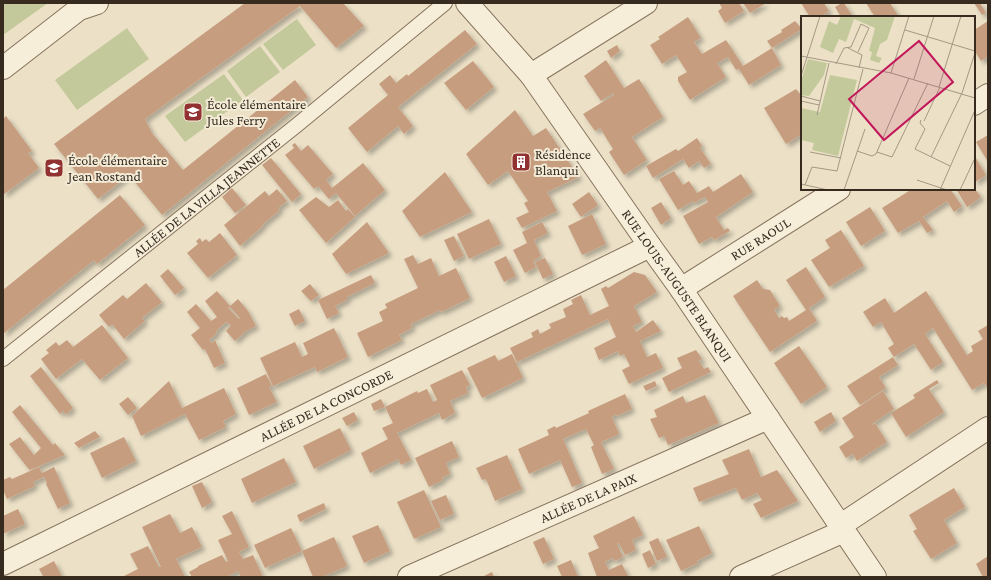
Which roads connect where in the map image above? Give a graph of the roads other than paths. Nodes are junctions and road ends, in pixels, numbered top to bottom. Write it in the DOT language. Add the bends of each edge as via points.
graph roads {
  1 [pos="97,3"];
  2 [pos="445,3"];
  3 [pos="467,3"];
  4 [pos="646,3"];
  5 [pos="3,68"];
  6 [pos="531,75"];
  7 [pos="988,95"];
  8 [pos="975,103"];
  9 [pos="837,190"];
  10 [pos="650,246"];
  11 [pos="681,289"];
  12 [pos="3,359"];
  13 [pos="768,418"];
  14 [pos="988,428"];
  15 [pos="842,528"];
  16 [pos="3,564"];
  17 [pos="409,577"];
  18 [pos="741,577"];
  19 [pos="875,577"];
  1 -- 5 [label="street" via="79,9"];
  2 -- 12 [label="lane, ALLÉE DE LA VILLA JEANNETTE" via="297,125"];
  3 -- 6 [label="street, RUE LOUIS-AUGUSTE BLANQUI"];
  4 -- 6 [label="street"];
  6 -- 10 [label="street, RUE LOUIS-AUGUSTE BLANQUI"];
  7 -- 8 [label="street"];
  9 -- 11 [label="street, RUE RAOUL"];
  10 -- 11 [label="street, RUE LOUIS-AUGUSTE BLANQUI"];
  10 -- 16 [label="street, ALLÉE DE LA CONCORDE"];
  11 -- 13 [label="street, RUE LOUIS-AUGUSTE BLANQUI"];
  13 -- 15 [label="street, RUE LOUIS-AUGUSTE BLANQUI"];
  13 -- 17 [label="street, ALLÉE DE LA PAIX"];
  14 -- 15 [label="street"];
  15 -- 18 [label="street"];
  15 -- 19 [label="street, RUE LOUIS-AUGUSTE BLANQUI"];
}
